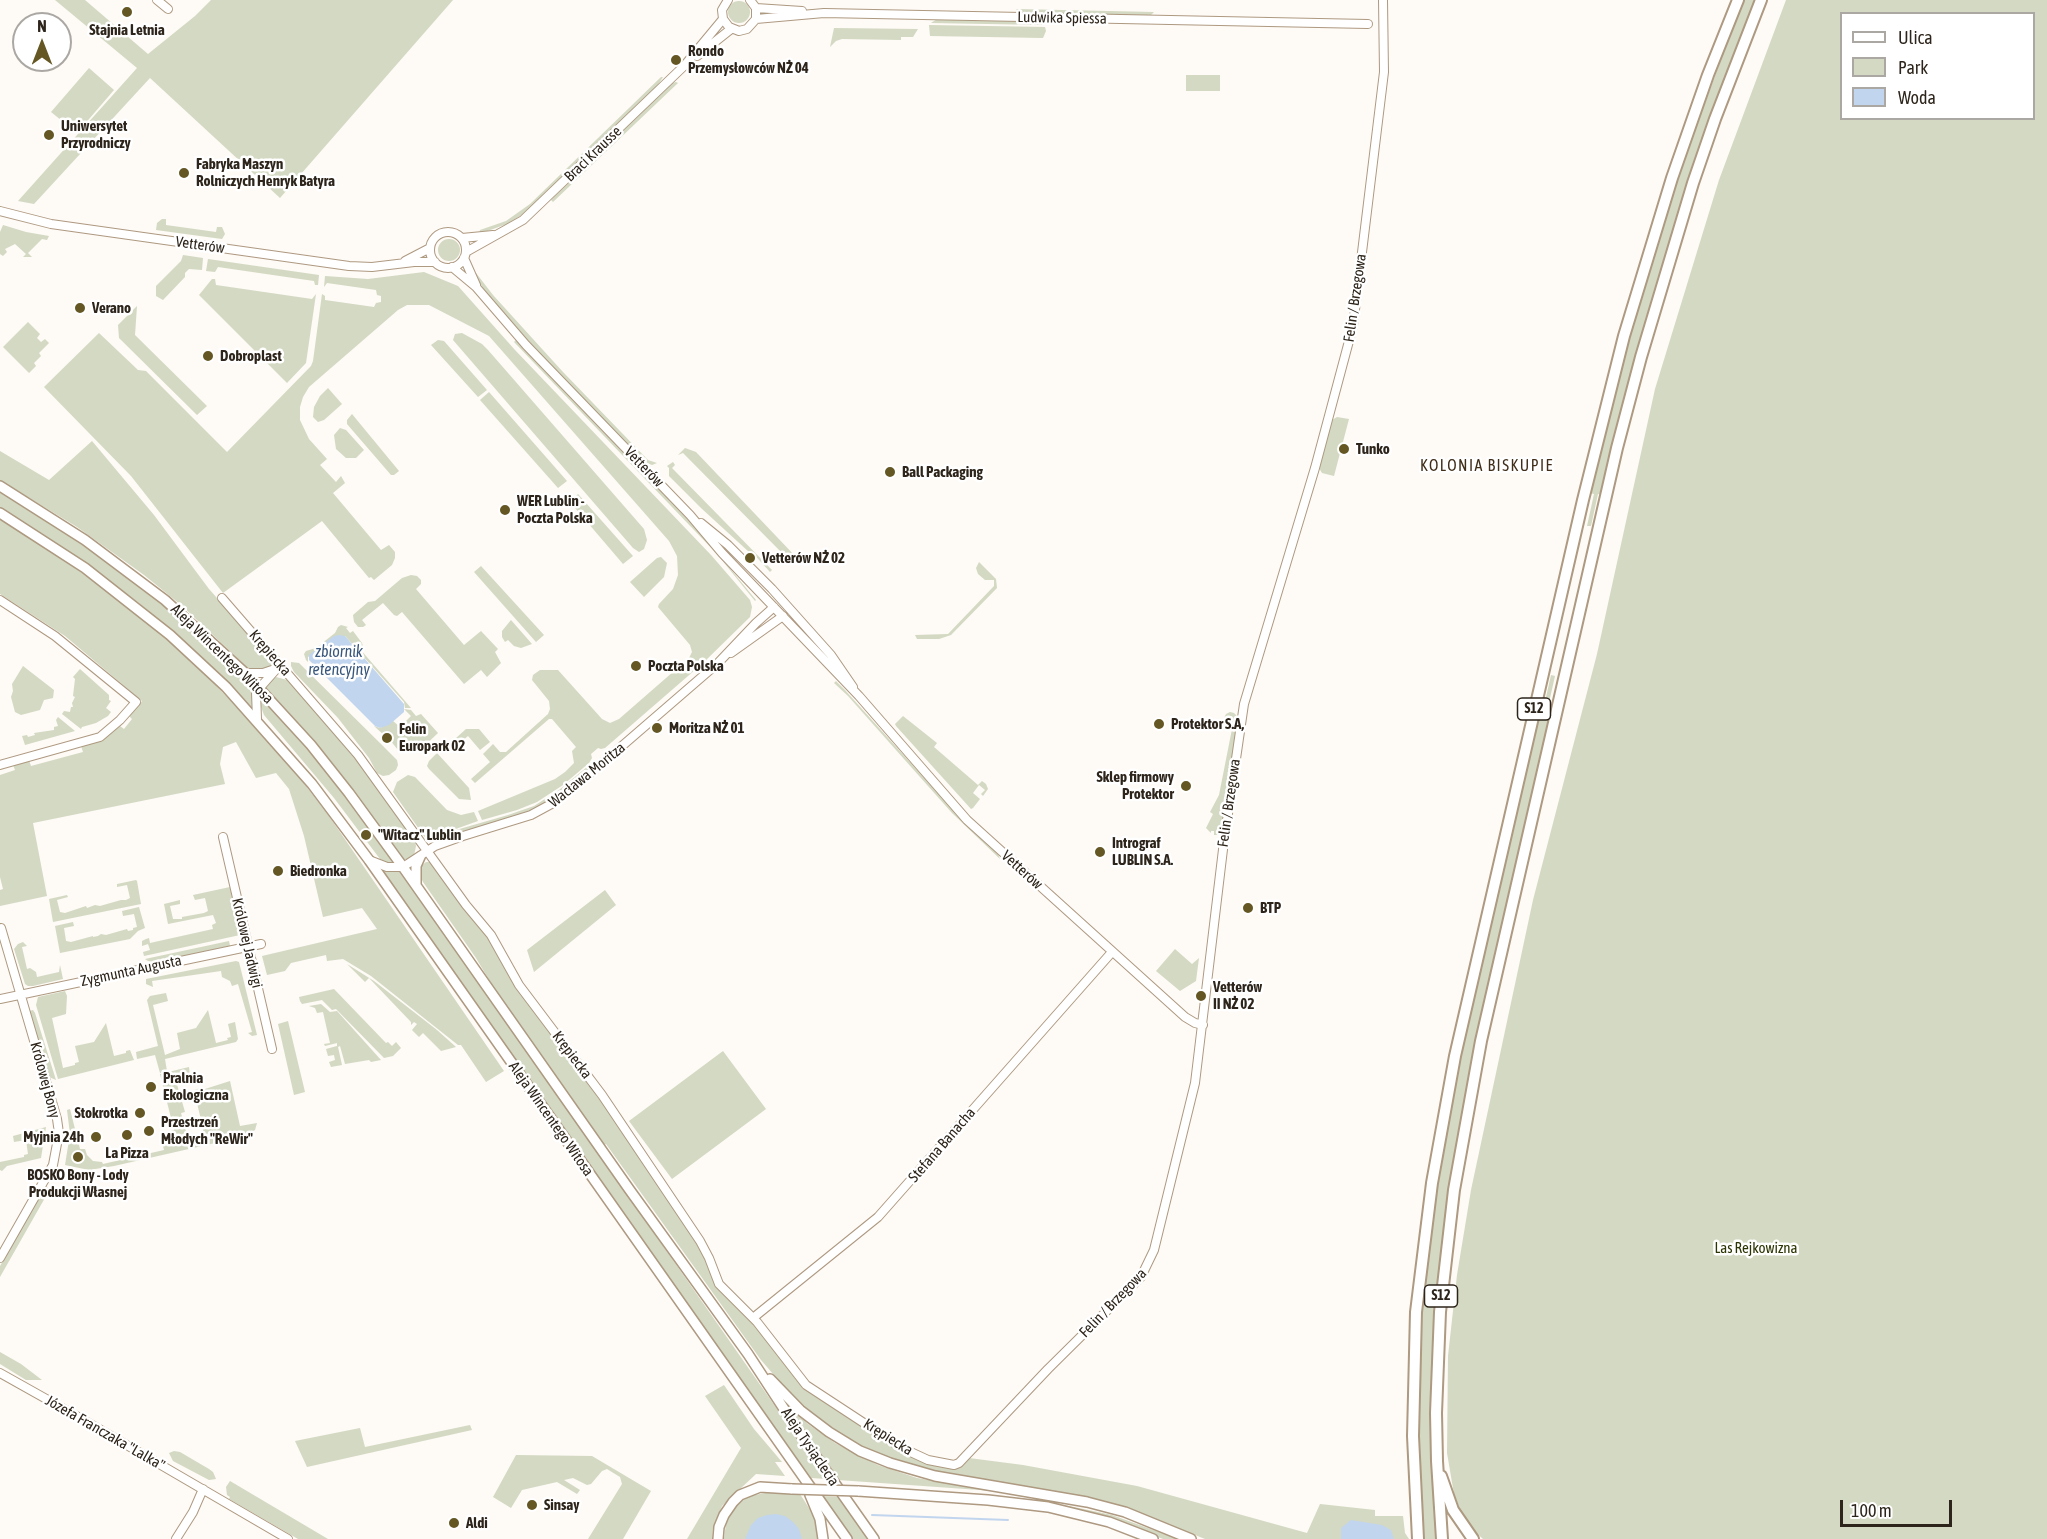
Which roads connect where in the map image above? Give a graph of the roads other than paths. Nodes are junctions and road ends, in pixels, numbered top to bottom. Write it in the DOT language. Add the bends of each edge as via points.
graph roads {
  1 [pos="157,0"];
  2 [pos="1383,0"];
  3 [pos="1738,0"];
  4 [pos="1761,0"];
  5 [pos="723,2"];
  6 [pos="753,2"];
  7 [pos="168,9"];
  8 [pos="824,13"];
  9 [pos="723,19"];
  10 [pos="756,19"];
  11 [pos="1368,24"];
  12 [pos="731,28"];
  13 [pos="684,66"];
  14 [pos="0,211"];
  15 [pos="496,234"];
  16 [pos="462,238"];
  17 [pos="430,248"];
  18 [pos="465,255"];
  19 [pos="435,262"];
  20 [pos="401,263"];
  21 [pos="452,267"];
  22 [pos="476,287"];
  23 [pos="0,486"];
  24 [pos="0,513"];
  25 [pos="690,515"];
  26 [pos="222,598"];
  27 [pos="0,600"];
  28 [pos="774,607"];
  29 [pos="783,616"];
  30 [pos="718,663"];
  31 [pos="278,667"];
  32 [pos="245,673"];
  33 [pos="259,687"];
  34 [pos="859,696"];
  35 [pos="256,719"];
  36 [pos="0,765"];
  37 [pos="223,837"];
  38 [pos="423,854"];
  39 [pos="369,860"];
  40 [pos="403,867"];
  41 [pos="416,885"];
  42 [pos="1,928"];
  43 [pos="261,944"];
  44 [pos="247,947"];
  45 [pos="1112,952"];
  46 [pos="21,995"];
  47 [pos="0,999"];
  48 [pos="1203,1025"];
  49 [pos="272,1049"];
  50 [pos="0,1258"];
  51 [pos="753,1318"];
  52 [pos="748,1354"];
  53 [pos="3,1373"];
  54 [pos="733,1378"];
  55 [pos="1437,1461"];
  56 [pos="954,1465"];
  57 [pos="799,1472"];
  58 [pos="203,1489"];
  59 [pos="176,1539"];
  60 [pos="288,1539"];
  61 [pos="718,1539"];
  62 [pos="823,1539"];
  63 [pos="847,1539"];
  64 [pos="874,1539"];
  65 [pos="1153,1539"];
  66 [pos="1191,1539"];
  67 [pos="1418,1539"];
  68 [pos="1442,1539"];
  69 [pos="1473,1539"];
  1 -- 7 [label="street"];
  2 -- 48 [label="street, Felin / Brzegowa" via="1384,72 1353,326 1244,704 1222,852"];
  3 -- 67 [label="highway, S12" via="1672,178 1616,365 1455,1056 1432,1183 1416,1311 1413,1436"];
  4 -- 55 [label="highway, S12" via="1718,110 1649,326 1617,448 1493,985 1463,1132 1447,1242 1438,1336"];
  5 -- 9 [label="street"];
  6 -- 8 [label="street"];
  6 -- 10 [label="street"];
  8 -- 10 [label="street, Ludwika Spiessa"];
  8 -- 11 [label="street, Ludwika Spiessa"];
  9 -- 12 [label="street"];
  9 -- 13 [label="street, Braci Krausse"];
  10 -- 12 [label="street, Ludwika Spiessa" via="744,30"];
  12 -- 13 [label="street, Braci Krausse"];
  13 -- 15 [label="street, Braci Krausse" via="523,220"];
  14 -- 20 [label="street, Vetterów" via="51,224 345,266"];
  15 -- 16 [label="street, Braci Krausse"];
  15 -- 18 [label="street, Braci Krausse"];
  16 -- 17 [label="street" via="453,232 443,233"];
  16 -- 18 [label="street"];
  17 -- 19 [label="street"];
  17 -- 20 [label="street, Vetterów"];
  18 -- 21 [label="street"];
  18 -- 22 [label="street, Vetterów"];
  19 -- 20 [label="street, Vetterów"];
  19 -- 21 [label="street"];
  21 -- 22 [label="street, Vetterów"];
  22 -- 25 [label="street, Vetterów" via="526,345"];
  23 -- 32 [label="main road, Aleja Wincentego Witosa" via="125,568"];
  24 -- 35 [label="main road, Aleja Wincentego Witosa" via="131,603 191,654"];
  25 -- 28 [label="street, Vetterów"];
  25 -- 34 [label="street, Vetterów" via="728,544 772,589 831,655"];
  26 -- 31 [label="street, Krępiecka"];
  27 -- 36 [label="street" via="55,636 136,702 100,737"];
  28 -- 29 [label="street, Vetterów"];
  28 -- 30 [label="street, Wacława Moritza"];
  29 -- 30 [label="street, Wacława Moritza"];
  29 -- 34 [label="street, Vetterów"];
  30 -- 38 [label="street, Wacława Moritza" via="555,802 531,816 463,836"];
  31 -- 32 [label="street" via="263,673"];
  31 -- 33 [label="street"];
  31 -- 38 [label="street, Krępiecka" via="358,755"];
  32 -- 33 [label="main road, Aleja Wincentego Witosa"];
  33 -- 35 [label="street" via="255,697"];
  33 -- 40 [label="main road, Aleja Wincentego Witosa" via="322,758"];
  34 -- 45 [label="street, Vetterów" via="971,824"];
  35 -- 39 [label="main road, Aleja Wincentego Witosa" via="312,784"];
  37 -- 44 [label="street, Królowej Jadwigi"];
  38 -- 40 [label="street, Wacława Moritza"];
  38 -- 41 [label="main road" via="416,866"];
  38 -- 51 [label="street, Krępiecka" via="491,934 519,985 602,1095 700,1241 719,1284"];
  39 -- 40 [label="street" via="387,867"];
  39 -- 54 [label="main road, Aleja Wincentego Witosa"];
  40 -- 41 [label="main road, Aleja Wincentego Witosa"];
  41 -- 52 [label="main road, Aleja Wincentego Witosa"];
  42 -- 46 [label="street, Królowej Bony"];
  43 -- 44 [label="street, Zygmunta Augusta"];
  44 -- 46 [label="street, Zygmunta Augusta"];
  44 -- 49 [label="street, Królowej Jadwigi"];
  45 -- 48 [label="street, Vetterów" via="1187,1019"];
  45 -- 51 [label="street, Stefana Banacha" via="878,1217"];
  46 -- 47 [label="street, Zygmunta Augusta"];
  46 -- 50 [label="street, Królowej Bony" via="57,1119 58,1140 53,1165"];
  48 -- 56 [label="street, Felin / Brzegowa" via="1195,1083 1146,1271"];
  51 -- 56 [label="street, Krępiecka" via="806,1385 902,1448 928,1460"];
  52 -- 64 [label="main road, Aleja Tysiąclecia"];
  52 -- 66 [label="main road" via="800,1410 844,1442 875,1458 935,1476 1110,1508"];
  53 -- 58 [label="street, Józefa Franczaka \"Lalka\""];
  54 -- 57 [label="main road, Aleja Tysiąclecia"];
  55 -- 68 [label="highway, S12"];
  55 -- 69 [label="highway" via="1453,1510"];
  57 -- 62 [label="main road" via="820,1519"];
  57 -- 63 [label="main road, Aleja Tysiąclecia"];
  58 -- 59 [label="street"];
  58 -- 60 [label="street, Józefa Franczaka \"Lalka\""];
  61 -- 65 [label="main road, bridge" via="729,1506 740,1495 760,1487 1048,1507 1109,1522"];
}
